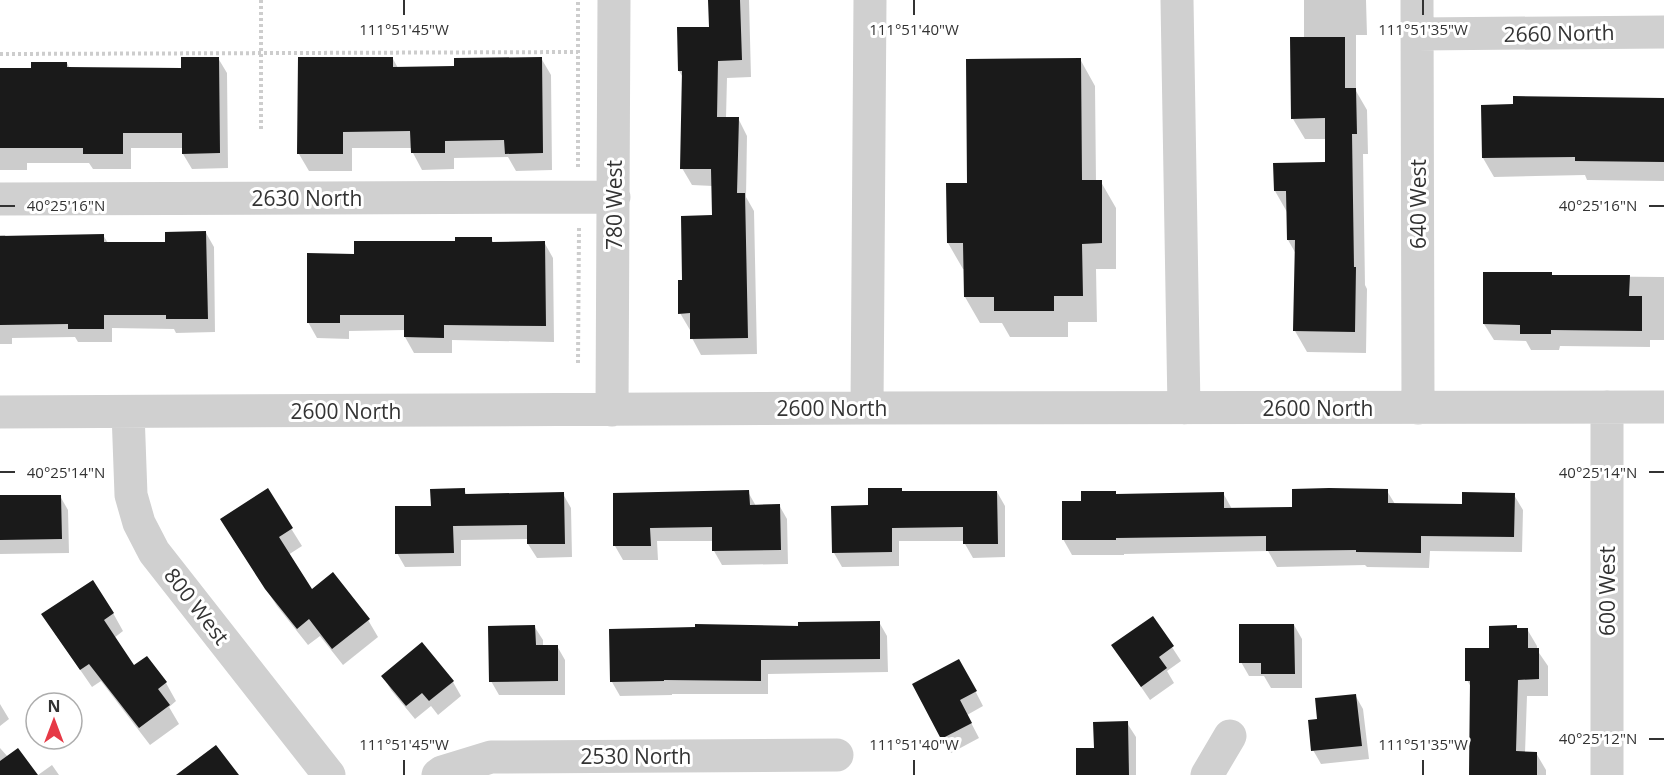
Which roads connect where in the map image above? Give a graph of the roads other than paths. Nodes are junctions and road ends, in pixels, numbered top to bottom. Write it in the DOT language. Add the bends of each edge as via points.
graph roads {
  1 [pos="614,0"];
  2 [pos="870,0"];
  3 [pos="1178,0"];
  4 [pos="1417,0"];
  5 [pos="1664,32"];
  6 [pos="1417,34"];
  7 [pos="614,197"];
  8 [pos="0,199"];
  9 [pos="1607,407"];
  10 [pos="1664,407"];
  11 [pos="867,408"];
  12 [pos="1184,408"];
  13 [pos="1418,408"];
  14 [pos="612,410"];
  15 [pos="0,412"];
  16 [pos="128,412"];
  17 [pos="1230,735"];
  18 [pos="837,755"];
  19 [pos="329,775"];
  20 [pos="438,775"];
  21 [pos="1207,775"];
  22 [pos="1607,775"];
  1 -- 7 [label="street, 780 West"];
  2 -- 11 [label="street"];
  3 -- 12 [label="street"];
  4 -- 6 [label="street, 640 West"];
  5 -- 6 [label="street, 2660 North"];
  6 -- 13 [label="street, 640 West"];
  7 -- 8 [label="street, 2630 North"];
  7 -- 14 [label="street, 780 West"];
  9 -- 10 [label="street, 2600 North"];
  9 -- 13 [label="street, 2600 North"];
  9 -- 22 [label="street, 600 West"];
  11 -- 12 [label="street, 2600 North"];
  11 -- 14 [label="street, 2600 North"];
  12 -- 13 [label="street, 2600 North"];
  14 -- 16 [label="street, 2600 North"];
  15 -- 16 [label="street, 2600 North"];
  16 -- 19 [label="street, 800 West" via="131,495 139,524 154,552"];
  17 -- 21 [label="street"];
  18 -- 20 [label="street, 2530 North" via="491,757"];
}
